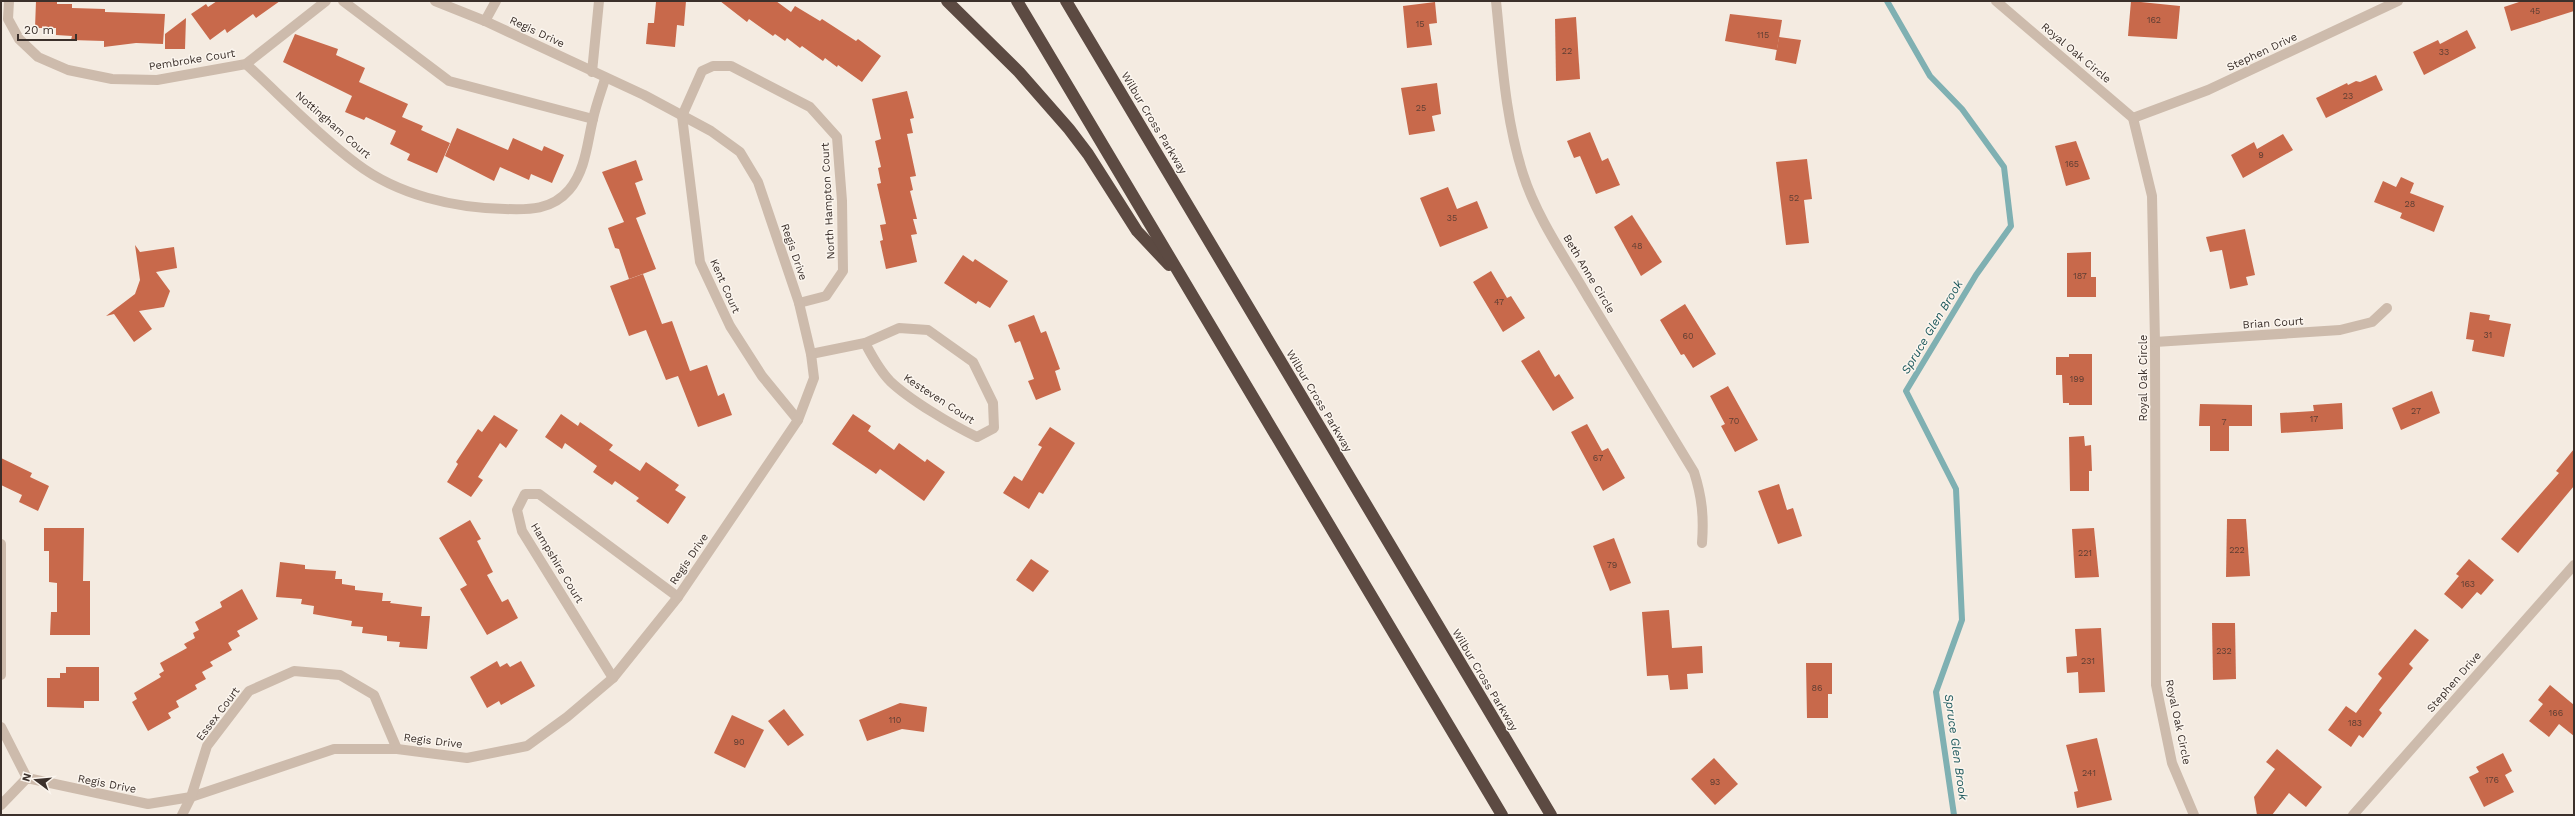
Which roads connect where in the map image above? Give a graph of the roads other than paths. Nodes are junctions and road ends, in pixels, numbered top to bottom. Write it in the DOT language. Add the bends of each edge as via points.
graph roads {
  1 [pos="9,1"];
  2 [pos="326,1"];
  3 [pos="343,1"];
  4 [pos="436,1"];
  5 [pos="496,1"];
  6 [pos="599,1"];
  7 [pos="947,1"];
  8 [pos="1017,1"];
  9 [pos="1066,1"];
  10 [pos="1496,1"];
  11 [pos="1996,1"];
  12 [pos="2398,1"];
  13 [pos="485,22"];
  14 [pos="246,64"];
  15 [pos="592,72"];
  16 [pos="605,78"];
  17 [pos="682,116"];
  18 [pos="2133,118"];
  19 [pos="593,119"];
  20 [pos="1182,278"];
  21 [pos="799,303"];
  22 [pos="2387,308"];
  23 [pos="2155,342"];
  24 [pos="865,343"];
  25 [pos="811,354"];
  26 [pos="798,420"];
  27 [pos="1702,542"];
  28 [pos="1,544"];
  29 [pos="2574,565"];
  30 [pos="678,597"];
  31 [pos="1,675"];
  32 [pos="613,678"];
  33 [pos="1,727"];
  34 [pos="397,749"];
  35 [pos="27,778"];
  36 [pos="191,797"];
  37 [pos="1,805"];
  38 [pos="182,815"];
  39 [pos="1502,815"];
  40 [pos="1551,815"];
  41 [pos="2194,815"];
  42 [pos="2353,815"];
  1 -- 14 [label="street, Pembroke Court" via="8,19 19,39 38,57 68,70 112,79 157,80"];
  2 -- 14 [label="street, Pembroke Court"];
  3 -- 19 [label="street" via="449,81"];
  4 -- 13 [label="street, Regis Drive"];
  5 -- 13 [label="street"];
  6 -- 15 [label="street"];
  7 -- 20 [label="highway" via="1044,99 1088,154 1137,231"];
  8 -- 20 [label="highway"];
  9 -- 40 [label="highway, Wilbur Cross Parkway"];
  10 -- 27 [label="street, Beth Anne Circle" via="1504,88 1512,133 1524,175 1541,215 1562,253 1694,472 1704,518"];
  11 -- 18 [label="street, Royal Oak Circle"];
  12 -- 18 [label="street, Stephen Drive" via="2208,90"];
  13 -- 15 [label="street, Regis Drive"];
  14 -- 19 [label="street, Nottingham Court" via="357,164 404,190 438,201 474,208 532,210 553,204 569,190 587,154"];
  15 -- 16 [label="street, Regis Drive"];
  16 -- 17 [label="street, Regis Drive" via="644,95"];
  16 -- 19 [label="street, Nottingham Court"];
  17 -- 21 [label="street, Regis Drive" via="711,131 740,152 758,182"];
  17 -- 21 [label="street, North Hampton Court" via="702,71 713,66 731,66 810,107 837,137 842,201 843,271 826,296"];
  17 -- 26 [label="street, Kent Court" via="700,262 730,326 762,376"];
  18 -- 23 [label="street, Royal Oak Circle" via="2152,196"];
  20 -- 39 [label="highway"];
  21 -- 25 [label="street, Regis Drive"];
  22 -- 23 [label="street, Brian Court" via="2372,322 2340,330"];
  23 -- 41 [label="street, Royal Oak Circle" via="2156,685 2172,763"];
  24 -- 24 [label="street, Kesteven Court" via="874,361 890,381 954,426 978,437 994,428 993,403 973,362 928,330 899,328"];
  24 -- 25 [label="street, Kesteven Court"];
  25 -- 26 [label="street, Regis Drive" via="814,378"];
  26 -- 30 [label="street, Regis Drive"];
  28 -- 31 [label="street"];
  29 -- 42 [label="street, Stephen Drive"];
  30 -- 32 [label="street, Regis Drive"];
  30 -- 32 [label="street, Hampshire Court" via="539,494 525,494 517,510 522,531"];
  32 -- 34 [label="street, Regis Drive" via="567,717 527,746 467,758"];
  33 -- 35 [label="street"];
  34 -- 36 [label="street, Regis Drive" via="334,749"];
  34 -- 36 [label="street, Essex Court" via="374,695 340,675 294,671 249,691 207,746"];
  35 -- 36 [label="street, Regis Drive" via="148,804"];
  35 -- 37 [label="street"];
  36 -- 38 [label="street, Essex Court"];
}
